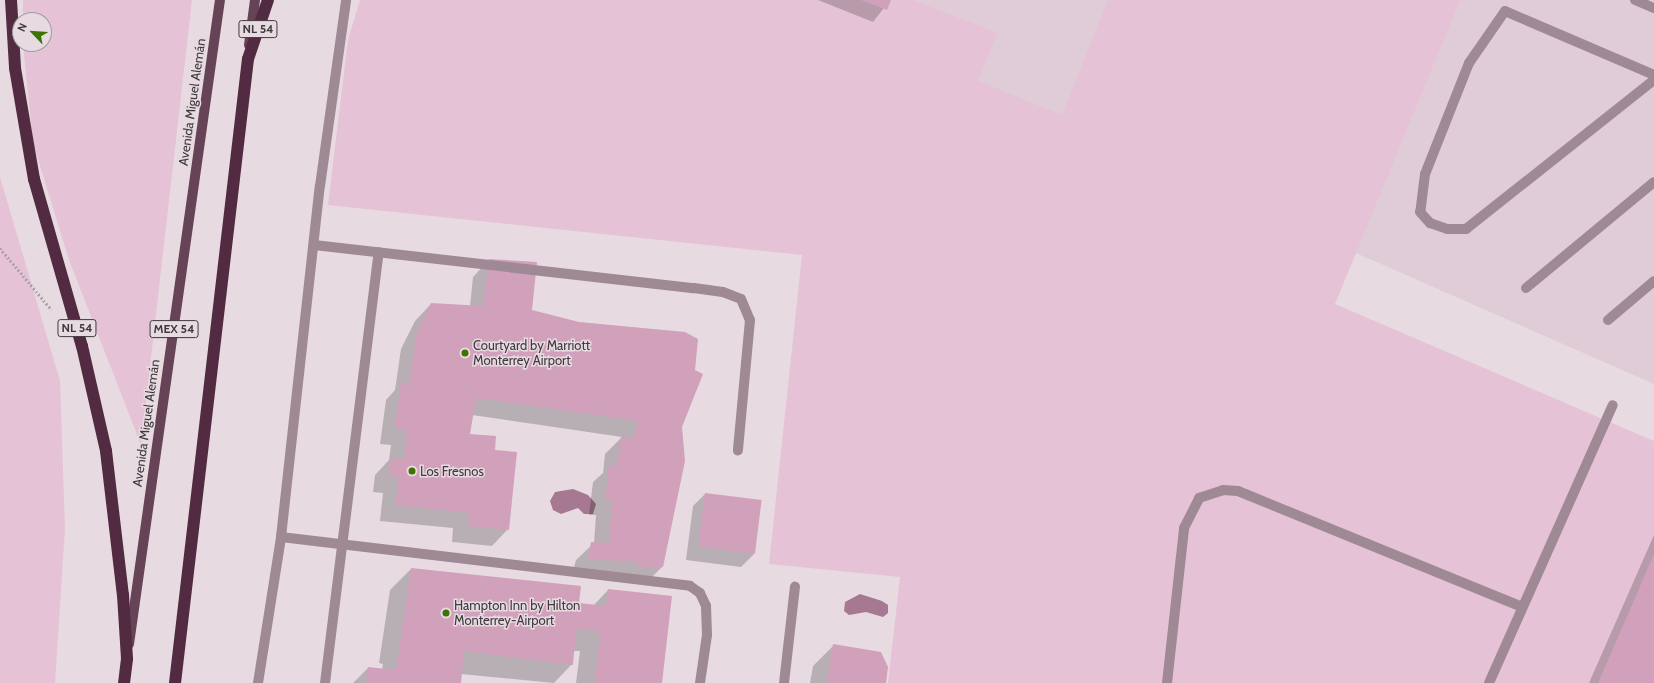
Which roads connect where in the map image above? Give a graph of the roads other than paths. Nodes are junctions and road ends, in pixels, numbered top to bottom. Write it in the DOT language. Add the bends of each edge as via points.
graph roads {
  1 [pos="11,0"];
  2 [pos="220,0"];
  3 [pos="255,0"];
  4 [pos="268,0"];
  5 [pos="346,0"];
  6 [pos="1635,0"];
  7 [pos="1654,8"];
  8 [pos="248,59"];
  9 [pos="1654,75"];
  10 [pos="1654,80"];
  11 [pos="1654,182"];
  12 [pos="314,245"];
  13 [pos="379,252"];
  14 [pos="1654,281"];
  15 [pos="1526,288"];
  16 [pos="1608,320"];
  17 [pos="1613,405"];
  18 [pos="738,450"];
  19 [pos="282,537"];
  20 [pos="342,543"];
  21 [pos="795,587"];
  22 [pos="1522,607"];
  23 [pos="127,659"];
  24 [pos="124,683"];
  25 [pos="175,683"];
  26 [pos="258,683"];
  27 [pos="325,683"];
  28 [pos="700,683"];
  29 [pos="784,683"];
  30 [pos="1168,683"];
  31 [pos="1489,683"];
  1 -- 23 [label="highway, NL 54" via="15,68 34,179 84,354 106,451"];
  2 -- 23 [label="main road, Avenida Miguel Alemán / MEX 54"];
  3 -- 8 [label="main road, MEX 54"];
  4 -- 8 [label="highway, NL 54"];
  5 -- 12 [label="street"];
  6 -- 7 [label="street"];
  8 -- 25 [label="highway, MEX 54"];
  9 -- 10 [label="street" via="1505,11 1470,63 1425,174 1420,212 1430,223 1447,229 1466,229"];
  11 -- 15 [label="street"];
  12 -- 13 [label="street"];
  12 -- 19 [label="street"];
  13 -- 18 [label="street" via="723,292 741,299 750,320"];
  13 -- 20 [label="street"];
  14 -- 16 [label="street"];
  17 -- 22 [label="street"];
  19 -- 20 [label="street"];
  19 -- 26 [label="street"];
  20 -- 27 [label="street"];
  20 -- 28 [label="street" via="690,586 700,593 706,606 707,635"];
  21 -- 29 [label="street"];
  22 -- 30 [label="street" via="1238,491 1223,490 1200,498 1184,528"];
  22 -- 31 [label="street"];
  23 -- 24 [label="highway, Avenida Miguel Alemán / MEX 54"];
}
